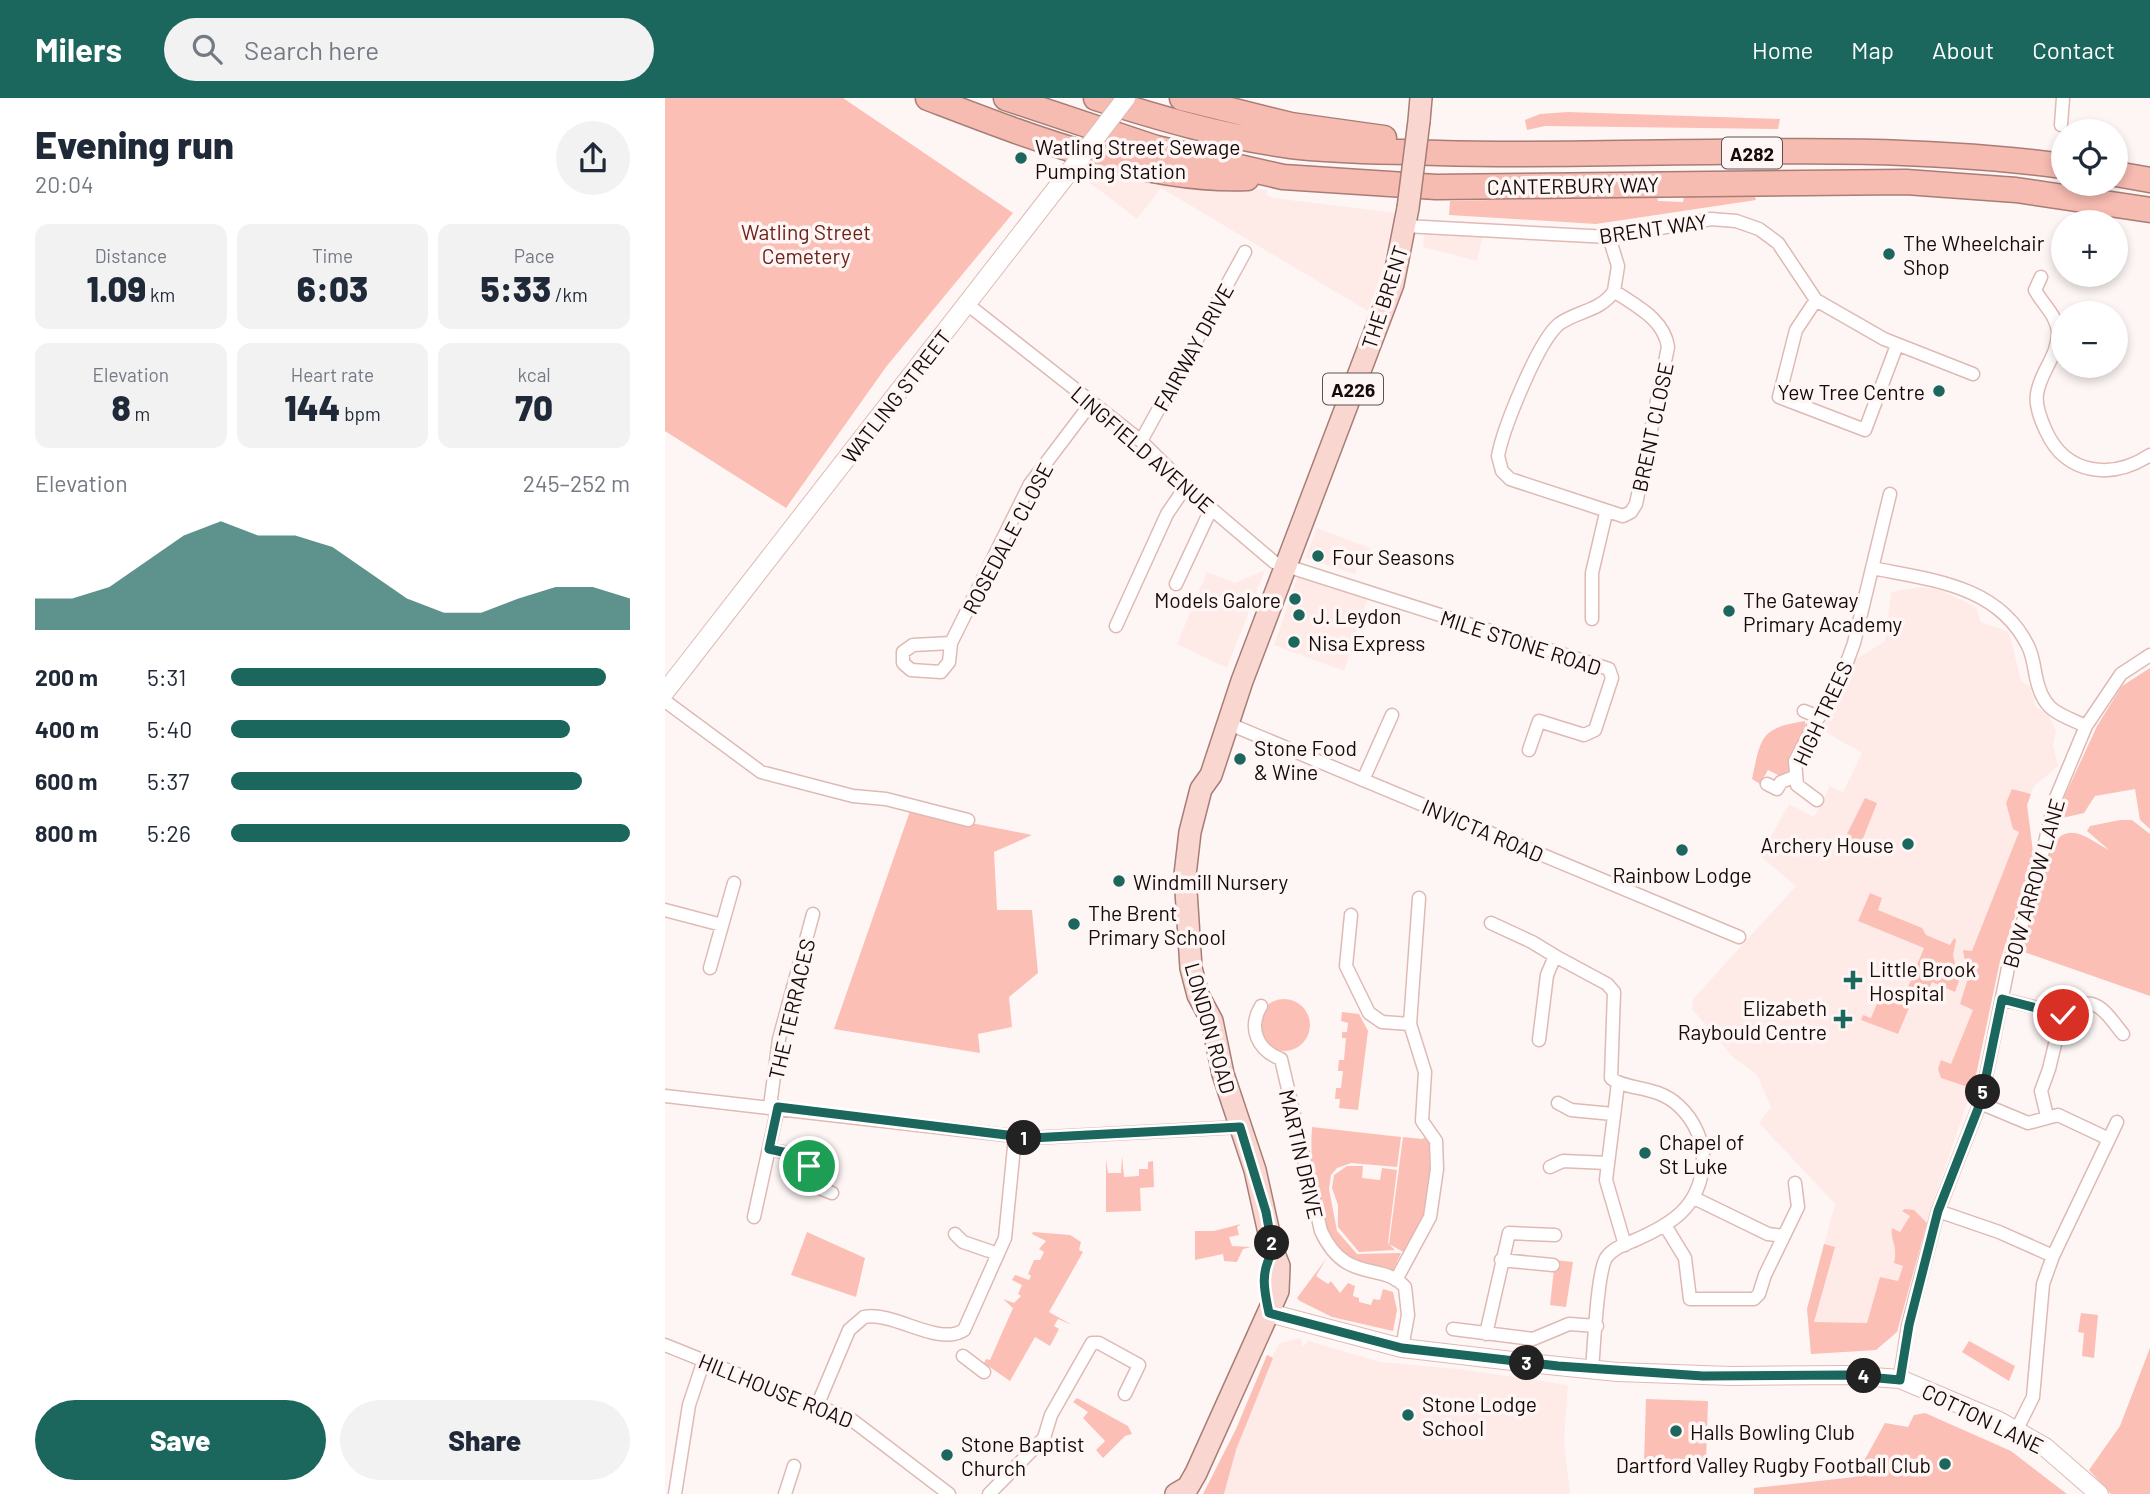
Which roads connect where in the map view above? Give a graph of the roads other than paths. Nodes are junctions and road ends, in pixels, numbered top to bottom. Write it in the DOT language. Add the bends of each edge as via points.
graph roads {
  1 [pos="928,98"];
  2 [pos="1006,98"];
  3 [pos="1095,98"];
  4 [pos="1126,98"];
  5 [pos="1182,98"];
  6 [pos="1421,98"];
  7 [pos="2063,98"];
  8 [pos="2061,119"];
  9 [pos="1439,153"];
  10 [pos="2051,165"];
  11 [pos="2128,176"];
  12 [pos="1283,177"];
  13 [pos="2150,180"];
  14 [pos="2150,210"];
  15 [pos="1407,217"];
  16 [pos="1609,237"];
  17 [pos="1245,252"];
  18 [pos="2041,277"];
  19 [pos="1614,291"];
  20 [pos="1816,300"];
  21 [pos="967,303"];
  22 [pos="1897,345"];
  23 [pos="1973,374"];
  24 [pos="1092,402"];
  25 [pos="1141,442"];
  26 [pos="2150,454"];
  27 [pos="1186,486"];
  28 [pos="1891,494"];
  29 [pos="1211,509"];
  30 [pos="1606,513"];
  31 [pos="1286,566"];
  32 [pos="1872,568"];
  33 [pos="1176,584"];
  34 [pos="1592,618"];
  35 [pos="1116,626"];
  36 [pos="951,643"];
  37 [pos="2150,655"];
  38 [pos="665,692"];
  39 [pos="665,701"];
  40 [pos="1804,711"];
  41 [pos="1392,715"];
  42 [pos="1819,717"];
  43 [pos="1227,723"];
  44 [pos="2086,726"];
  45 [pos="1529,750"];
  46 [pos="1794,777"];
  47 [pos="1363,780"];
  48 [pos="1767,784"];
  49 [pos="1818,800"];
  50 [pos="968,820"];
  51 [pos="734,883"];
  52 [pos="1419,898"];
  53 [pos="665,910"];
  54 [pos="813,914"];
  55 [pos="1351,915"];
  56 [pos="1491,923"];
  57 [pos="722,925"];
  58 [pos="1739,937"];
  59 [pos="1555,956"];
  60 [pos="710,968"];
  61 [pos="2002,999"];
  62 [pos="1261,1006"];
  63 [pos="2062,1015"];
  64 [pos="1410,1024"];
  65 [pos="2123,1034"];
  66 [pos="1539,1040"];
  67 [pos="1618,1083"];
  68 [pos="665,1096"];
  69 [pos="1980,1102"];
  70 [pos="1558,1103"];
  71 [pos="774,1106"];
  72 [pos="1613,1114"];
  73 [pos="2046,1116"];
  74 [pos="2117,1122"];
  75 [pos="1240,1127"];
  76 [pos="1015,1137"];
  77 [pos="2109,1139"];
  78 [pos="769,1149"];
  79 [pos="1608,1163"];
  80 [pos="1550,1167"];
  81 [pos="1795,1183"];
  82 [pos="832,1193"];
  83 [pos="1694,1198"];
  84 [pos="1938,1211"];
  85 [pos="754,1217"];
  86 [pos="1665,1227"];
  87 [pos="955,1234"];
  88 [pos="1555,1235"];
  89 [pos="1784,1236"];
  90 [pos="1625,1245"];
  91 [pos="998,1254"];
  92 [pos="2053,1256"];
  93 [pos="1501,1260"];
  94 [pos="1553,1265"];
  95 [pos="1396,1280"];
  96 [pos="1269,1313"];
  97 [pos="1597,1326"];
  98 [pos="1453,1329"];
  99 [pos="1486,1334"];
  100 [pos="665,1345"];
  101 [pos="1402,1348"];
  102 [pos="964,1356"];
  103 [pos="704,1360"];
  104 [pos="1592,1370"];
  105 [pos="984,1372"];
  106 [pos="2036,1373"];
  107 [pos="2050,1375"];
  108 [pos="1900,1380"];
  109 [pos="1125,1394"];
  110 [pos="817,1406"];
  111 [pos="2016,1431"];
  112 [pos="794,1466"];
  113 [pos="1184,1492"];
  114 [pos="675,1494"];
  115 [pos="785,1494"];
  116 [pos="950,1494"];
  117 [pos="989,1494"];
  118 [pos="2099,1494"];
  1 -- 12 [label="highway" via="1056,143 1136,165 1208,180"];
  2 -- 12 [label="highway, CANTERBURY WAY / A282" via="1156,148"];
  3 -- 9 [label="highway, CANTERBURY WAY / A282" via="1187,125 1292,146"];
  4 -- 21 [label="main road, WATLING STREET, bridge"];
  5 -- 9 [label="highway" via="1291,125 1380,137"];
  6 -- 15 [label="main road, THE BRENT / A226, bridge"];
  7 -- 8 [label="street"];
  9 -- 10 [label="highway, CANTERBURY WAY / A282" via="1917,153"];
  11 -- 13 [label="highway"];
  12 -- 14 [label="highway, CANTERBURY WAY / A282" via="1436,187 1906,182 2016,190"];
  15 -- 16 [label="street, BRENT WAY"];
  15 -- 31 [label="main road, THE BRENT / A226" via="1393,285"];
  16 -- 19 [label="street" via="1618,266"];
  16 -- 20 [label="street, BRENT WAY" via="1711,219 1739,221 1778,243"];
  17 -- 25 [label="street, FAIRWAY DRIVE"];
  18 -- 26 [label="street" via="2035,290 2058,331 2037,399 2053,444 2073,463 2092,470 2122,469"];
  19 -- 30 [label="street, BRENT CLOSE" via="1656,321 1666,336 1668,350 1635,506 1625,516"];
  19 -- 30 [label="street, BRENT CLOSE" via="1605,302 1560,324 1544,341 1498,456 1508,478"];
  20 -- 22 [label="street, BRENT WAY"];
  20 -- 22 [label="street" via="1796,330 1779,397 1865,429"];
  21 -- 24 [label="street, LINGFIELD AVENUE"];
  21 -- 38 [label="main road, WATLING STREET"];
  22 -- 23 [label="street, BRENT WAY"];
  24 -- 25 [label="street, LINGFIELD AVENUE"];
  24 -- 36 [label="street, ROSEDALE CLOSE" via="1036,475"];
  25 -- 27 [label="street, LINGFIELD AVENUE"];
  27 -- 29 [label="street, LINGFIELD AVENUE"];
  27 -- 35 [label="street" via="1167,514"];
  28 -- 32 [label="street, HIGH TREES"];
  29 -- 31 [label="street, LINGFIELD AVENUE" via="1274,562"];
  29 -- 33 [label="street"];
  30 -- 34 [label="street" via="1585,605"];
  31 -- 43 [label="main road, A226"];
  31 -- 45 [label="street, MILE STONE ROAD" via="1609,669 1612,673 1595,730 1591,734 1541,714"];
  32 -- 42 [label="street, HIGH TREES" via="1850,654"];
  32 -- 44 [label="street" via="1950,584 1987,600 2023,638 2043,701"];
  37 -- 44 [label="street, BOW ARROW LANE" via="2121,674"];
  39 -- 50 [label="street" via="758,771"];
  40 -- 42 [label="street"];
  41 -- 47 [label="street"];
  42 -- 46 [label="street, HIGH TREES" via="1795,761"];
  43 -- 47 [label="street, INVICTA ROAD"];
  43 -- 75 [label="main road, LONDON ROAD" via="1213,736 1199,780 1184,884 1191,968 1212,1021"];
  44 -- 61 [label="street, BOW ARROW LANE" via="2055,800 2048,840"];
  46 -- 48 [label="street" via="1777,789"];
  46 -- 49 [label="street, HIGH TREES" via="1801,790"];
  47 -- 58 [label="street, INVICTA ROAD"];
  51 -- 57 [label="street"];
  52 -- 64 [label="street"];
  53 -- 57 [label="street"];
  54 -- 71 [label="street, THE TERRACES" via="779,1039"];
  55 -- 64 [label="street" via="1346,966 1369,1013 1382,1022"];
  56 -- 59 [label="street"];
  57 -- 60 [label="street"];
  59 -- 66 [label="street" via="1547,975"];
  59 -- 67 [label="street" via="1613,990 1609,1072"];
  61 -- 63 [label="street"];
  61 -- 69 [label="street, BOW ARROW LANE"];
  62 -- 95 [label="street, MARTIN DRIVE" via="1254,1022 1256,1036 1281,1059 1323,1237 1348,1265"];
  63 -- 65 [label="street" via="2091,1004 2106,1012"];
  63 -- 73 [label="street" via="2040,1094"];
  64 -- 95 [label="street" via="1425,1072 1422,1121 1436,1141 1437,1169 1430,1217"];
  67 -- 72 [label="street"];
  67 -- 83 [label="street" via="1662,1094 1690,1118 1703,1157"];
  68 -- 71 [label="street"];
  69 -- 73 [label="street" via="2026,1123"];
  69 -- 84 [label="street, BOW ARROW LANE"];
  70 -- 72 [label="street" via="1571,1110"];
  71 -- 76 [label="street"];
  71 -- 78 [label="street, THE TERRACES"];
  72 -- 79 [label="street"];
  73 -- 77 [label="street" via="2060,1115"];
  74 -- 77 [label="street"];
  75 -- 76 [label="street" via="1085,1138"];
  75 -- 96 [label="main road, LONDON ROAD" via="1264,1202 1273,1251 1265,1265"];
  76 -- 91 [label="street" via="1008,1224"];
  77 -- 92 [label="street"];
  78 -- 82 [label="street" via="807,1160 807,1182"];
  78 -- 85 [label="street, THE TERRACES"];
  79 -- 80 [label="street" via="1563,1161"];
  79 -- 90 [label="street" via="1607,1187"];
  81 -- 89 [label="street" via="1798,1207"];
  83 -- 86 [label="street"];
  83 -- 89 [label="street" via="1767,1234"];
  84 -- 92 [label="street"];
  84 -- 108 [label="street, BOW ARROW LANE"];
  86 -- 89 [label="street" via="1683,1255 1689,1297 1695,1300 1754,1299"];
  86 -- 90 [label="street"];
  87 -- 91 [label="street" via="963,1242"];
  88 -- 93 [label="street" via="1509,1233"];
  90 -- 97 [label="street" via="1604,1263"];
  91 -- 110 [label="street" via="969,1323 957,1334 872,1315 856,1321"];
  92 -- 106 [label="street" via="2043,1284"];
  93 -- 94 [label="street"];
  93 -- 99 [label="street"];
  95 -- 101 [label="street" via="1408,1296"];
  96 -- 101 [label="main road, COTTON LANE"];
  96 -- 113 [label="main road"];
  97 -- 99 [label="street" via="1569,1324 1535,1339"];
  97 -- 104 [label="street"];
  98 -- 99 [label="street"];
  100 -- 103 [label="street, HILLHOUSE ROAD"];
  101 -- 104 [label="main road, COTTON LANE"];
  102 -- 105 [label="street"];
  103 -- 110 [label="street, HILLHOUSE ROAD"];
  103 -- 114 [label="street" via="689,1405"];
  104 -- 108 [label="main road, COTTON LANE"];
  106 -- 107 [label="street"];
  106 -- 111 [label="street" via="2034,1394"];
  108 -- 111 [label="main road, COTTON LANE"];
  109 -- 117 [label="street" via="1139,1365 1092,1343 1051,1415 1044,1438"];
  110 -- 116 [label="street, HILLHOUSE ROAD" via="870,1431"];
  111 -- 118 [label="main road, COTTON LANE" via="2055,1454"];
  112 -- 115 [label="street"];
}
